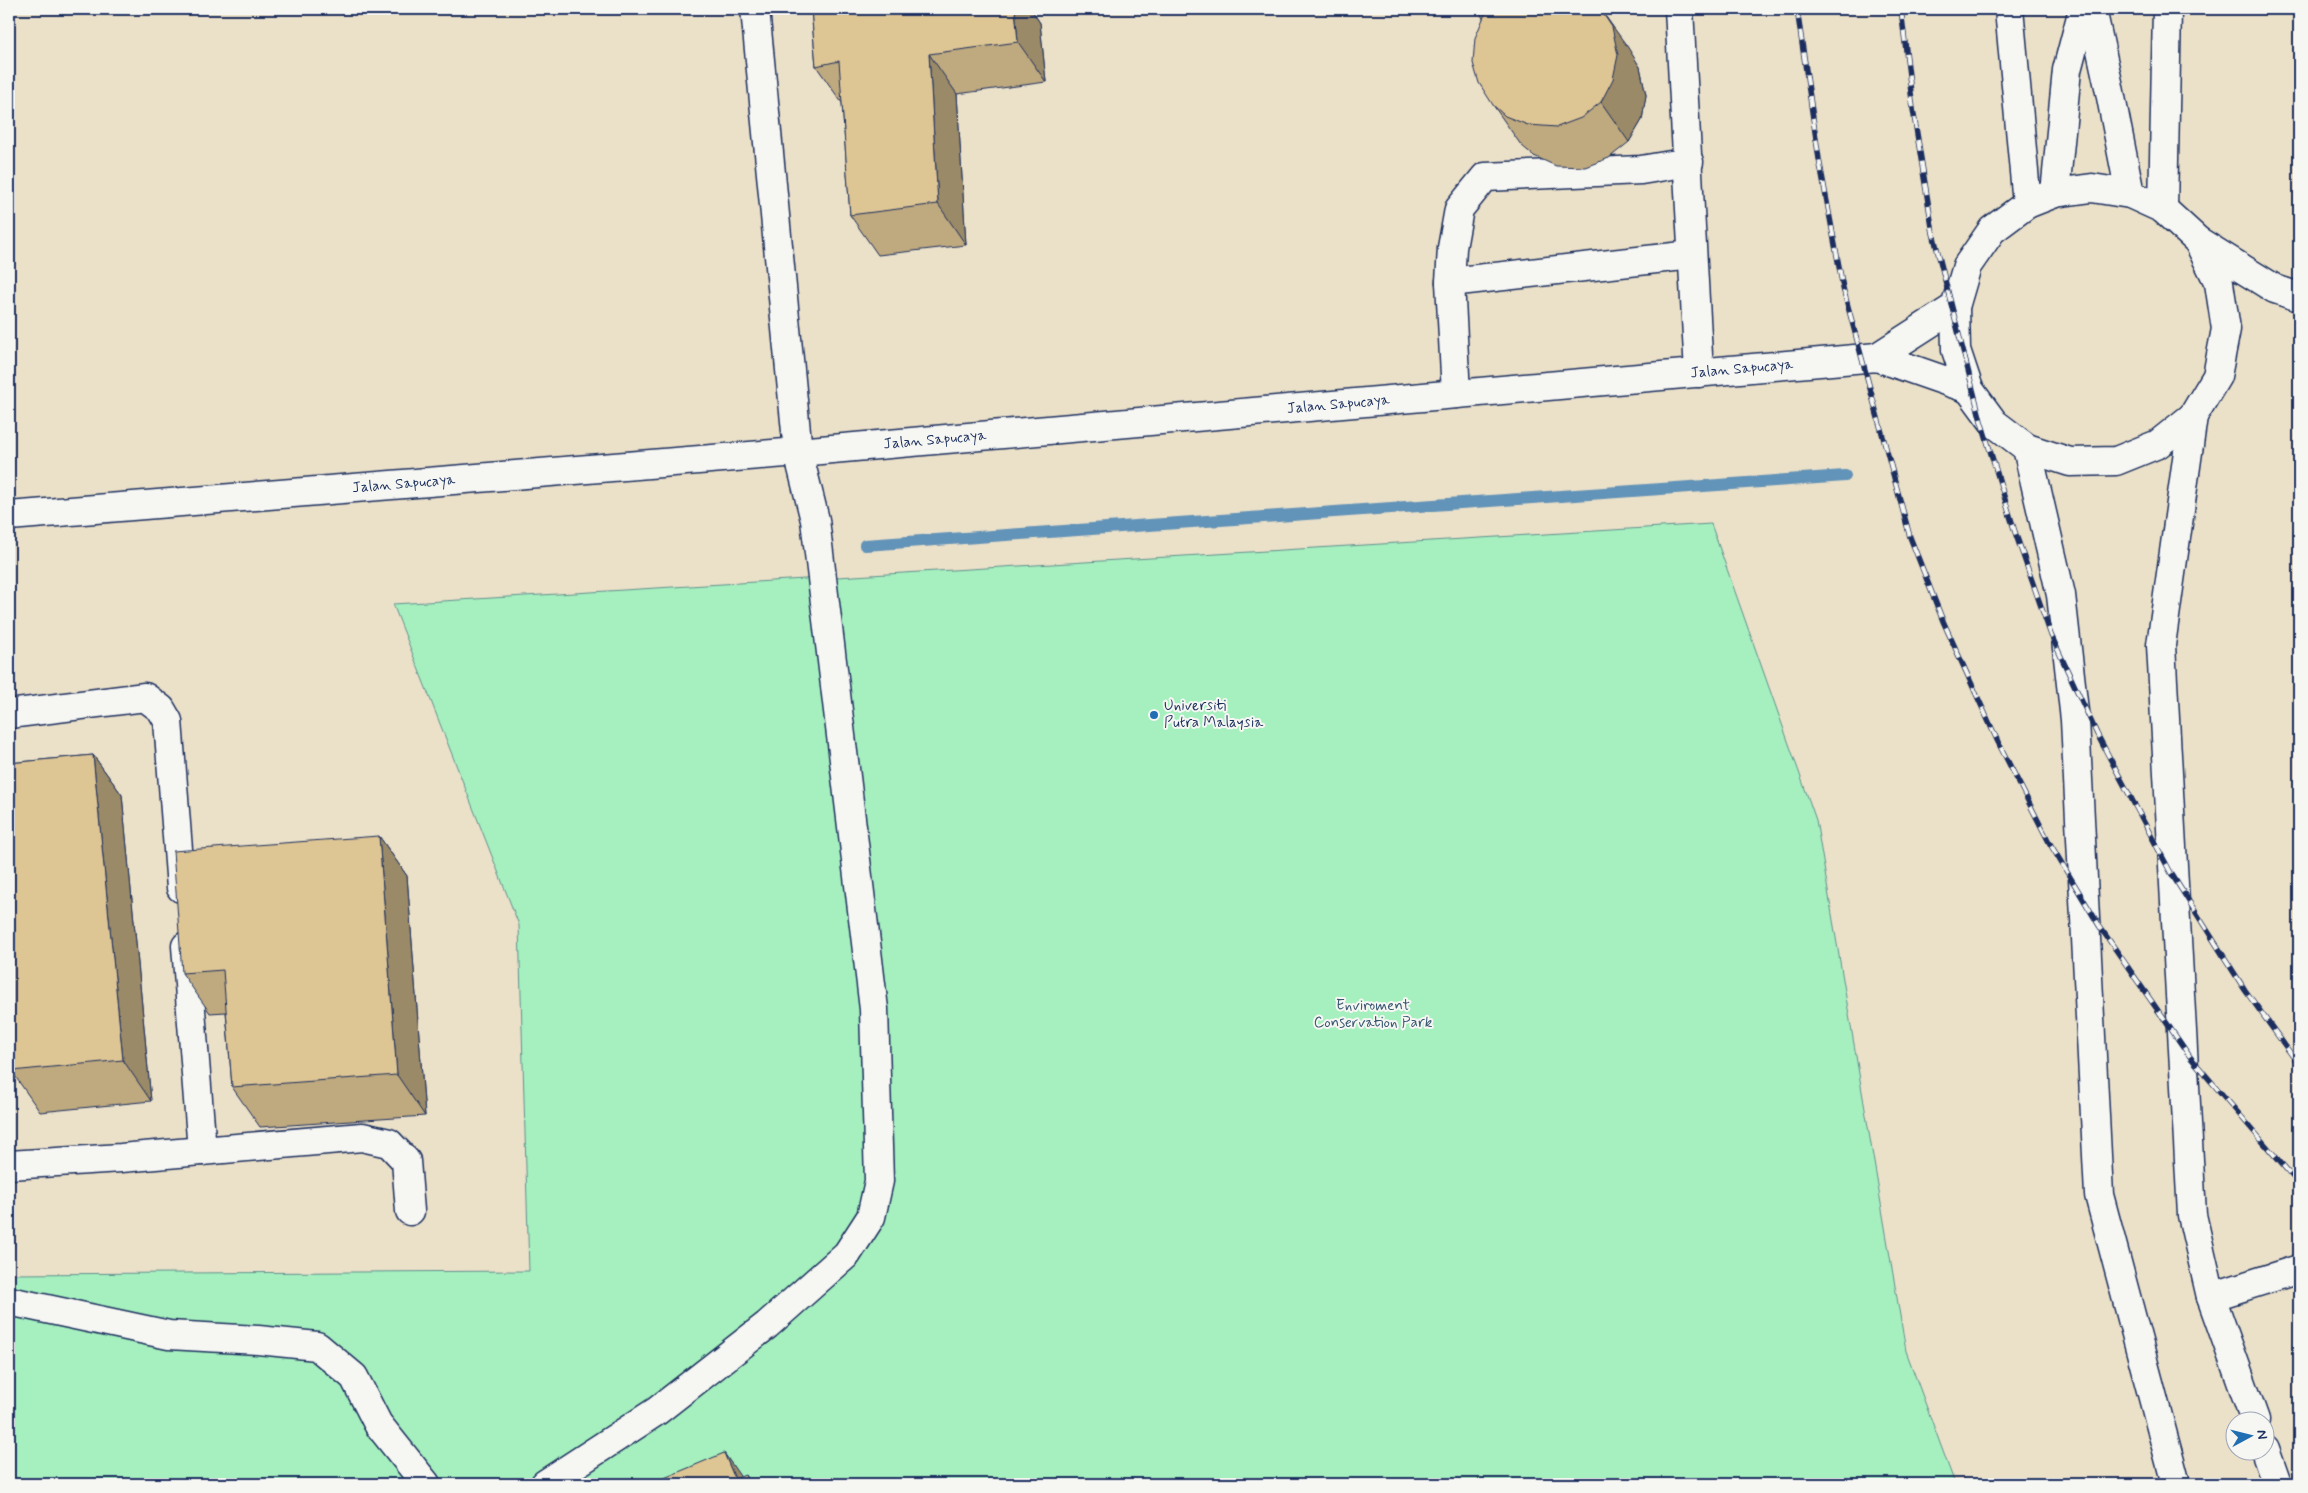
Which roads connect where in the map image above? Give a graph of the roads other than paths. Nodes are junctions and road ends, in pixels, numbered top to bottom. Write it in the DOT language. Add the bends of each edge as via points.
graph roads {
  1 [pos="755,9"];
  2 [pos="1679,9"];
  3 [pos="2009,9"];
  4 [pos="2083,9"];
  5 [pos="2092,9"];
  6 [pos="2166,9"];
  7 [pos="1689,162"];
  8 [pos="2055,193"];
  9 [pos="2130,194"];
  10 [pos="2027,204"];
  11 [pos="2163,209"];
  12 [pos="2198,241"];
  13 [pos="1692,255"];
  14 [pos="1450,282"];
  15 [pos="2299,297"];
  16 [pos="1955,307"];
  17 [pos="1877,356"];
  18 [pos="1699,373"];
  19 [pos="1969,389"];
  20 [pos="1456,394"];
  21 [pos="2193,416"];
  22 [pos="2027,448"];
  23 [pos="798,452"];
  24 [pos="9,516"];
  25 [pos="9,714"];
  26 [pos="202,1151"];
  27 [pos="9,1165"];
  28 [pos="410,1211"];
  29 [pos="2299,1269"];
  30 [pos="2211,1297"];
  31 [pos="9,1301"];
  32 [pos="2251,1410"];
  33 [pos="2269,1460"];
  34 [pos="426,1484"];
  35 [pos="545,1484"];
  36 [pos="2176,1484"];
  37 [pos="2277,1484"];
  1 -- 23 [label="street"];
  2 -- 7 [label="street"];
  3 -- 10 [label="street"];
  4 -- 8 [label="street" via="2067,70"];
  5 -- 9 [label="street"];
  6 -- 11 [label="street"];
  7 -- 13 [label="street"];
  7 -- 14 [label="street" via="1640,170 1485,177 1459,209"];
  8 -- 9 [label="street" via="2092,188"];
  8 -- 10 [label="street"];
  9 -- 11 [label="street"];
  10 -- 16 [label="street" via="1992,230 1967,266"];
  11 -- 12 [label="street"];
  12 -- 15 [label="street" via="2275,289"];
  12 -- 21 [label="street" via="2219,283 2226,329 2217,376"];
  13 -- 14 [label="street"];
  13 -- 18 [label="street"];
  14 -- 20 [label="street"];
  16 -- 17 [label="street"];
  16 -- 19 [label="street" via="1956,350"];
  17 -- 18 [label="street, Jalan Sapucaya"];
  17 -- 19 [label="street"];
  18 -- 20 [label="street, Jalan Sapucaya"];
  19 -- 22 [label="street" via="1994,423"];
  20 -- 23 [label="street, Jalan Sapucaya"];
  21 -- 22 [label="street" via="2158,444 2116,460 2070,462"];
  21 -- 30 [label="street" via="2161,645 2192,1215"];
  22 -- 36 [label="street" via="2061,596 2075,720 2098,1195"];
  23 -- 24 [label="street, Jalan Sapucaya"];
  23 -- 35 [label="street" via="815,520 874,1009 879,1181 871,1217 847,1254 766,1325 657,1411"];
  25 -- 26 [label="street" via="145,697 161,709 168,721"];
  26 -- 27 [label="street"];
  26 -- 28 [label="street" via="362,1137 389,1143 406,1161"];
  29 -- 30 [label="street"];
  30 -- 32 [label="street"];
  31 -- 34 [label="street" via="169,1335 317,1346 354,1377 378,1424"];
  33 -- 37 [label="street"];
}
